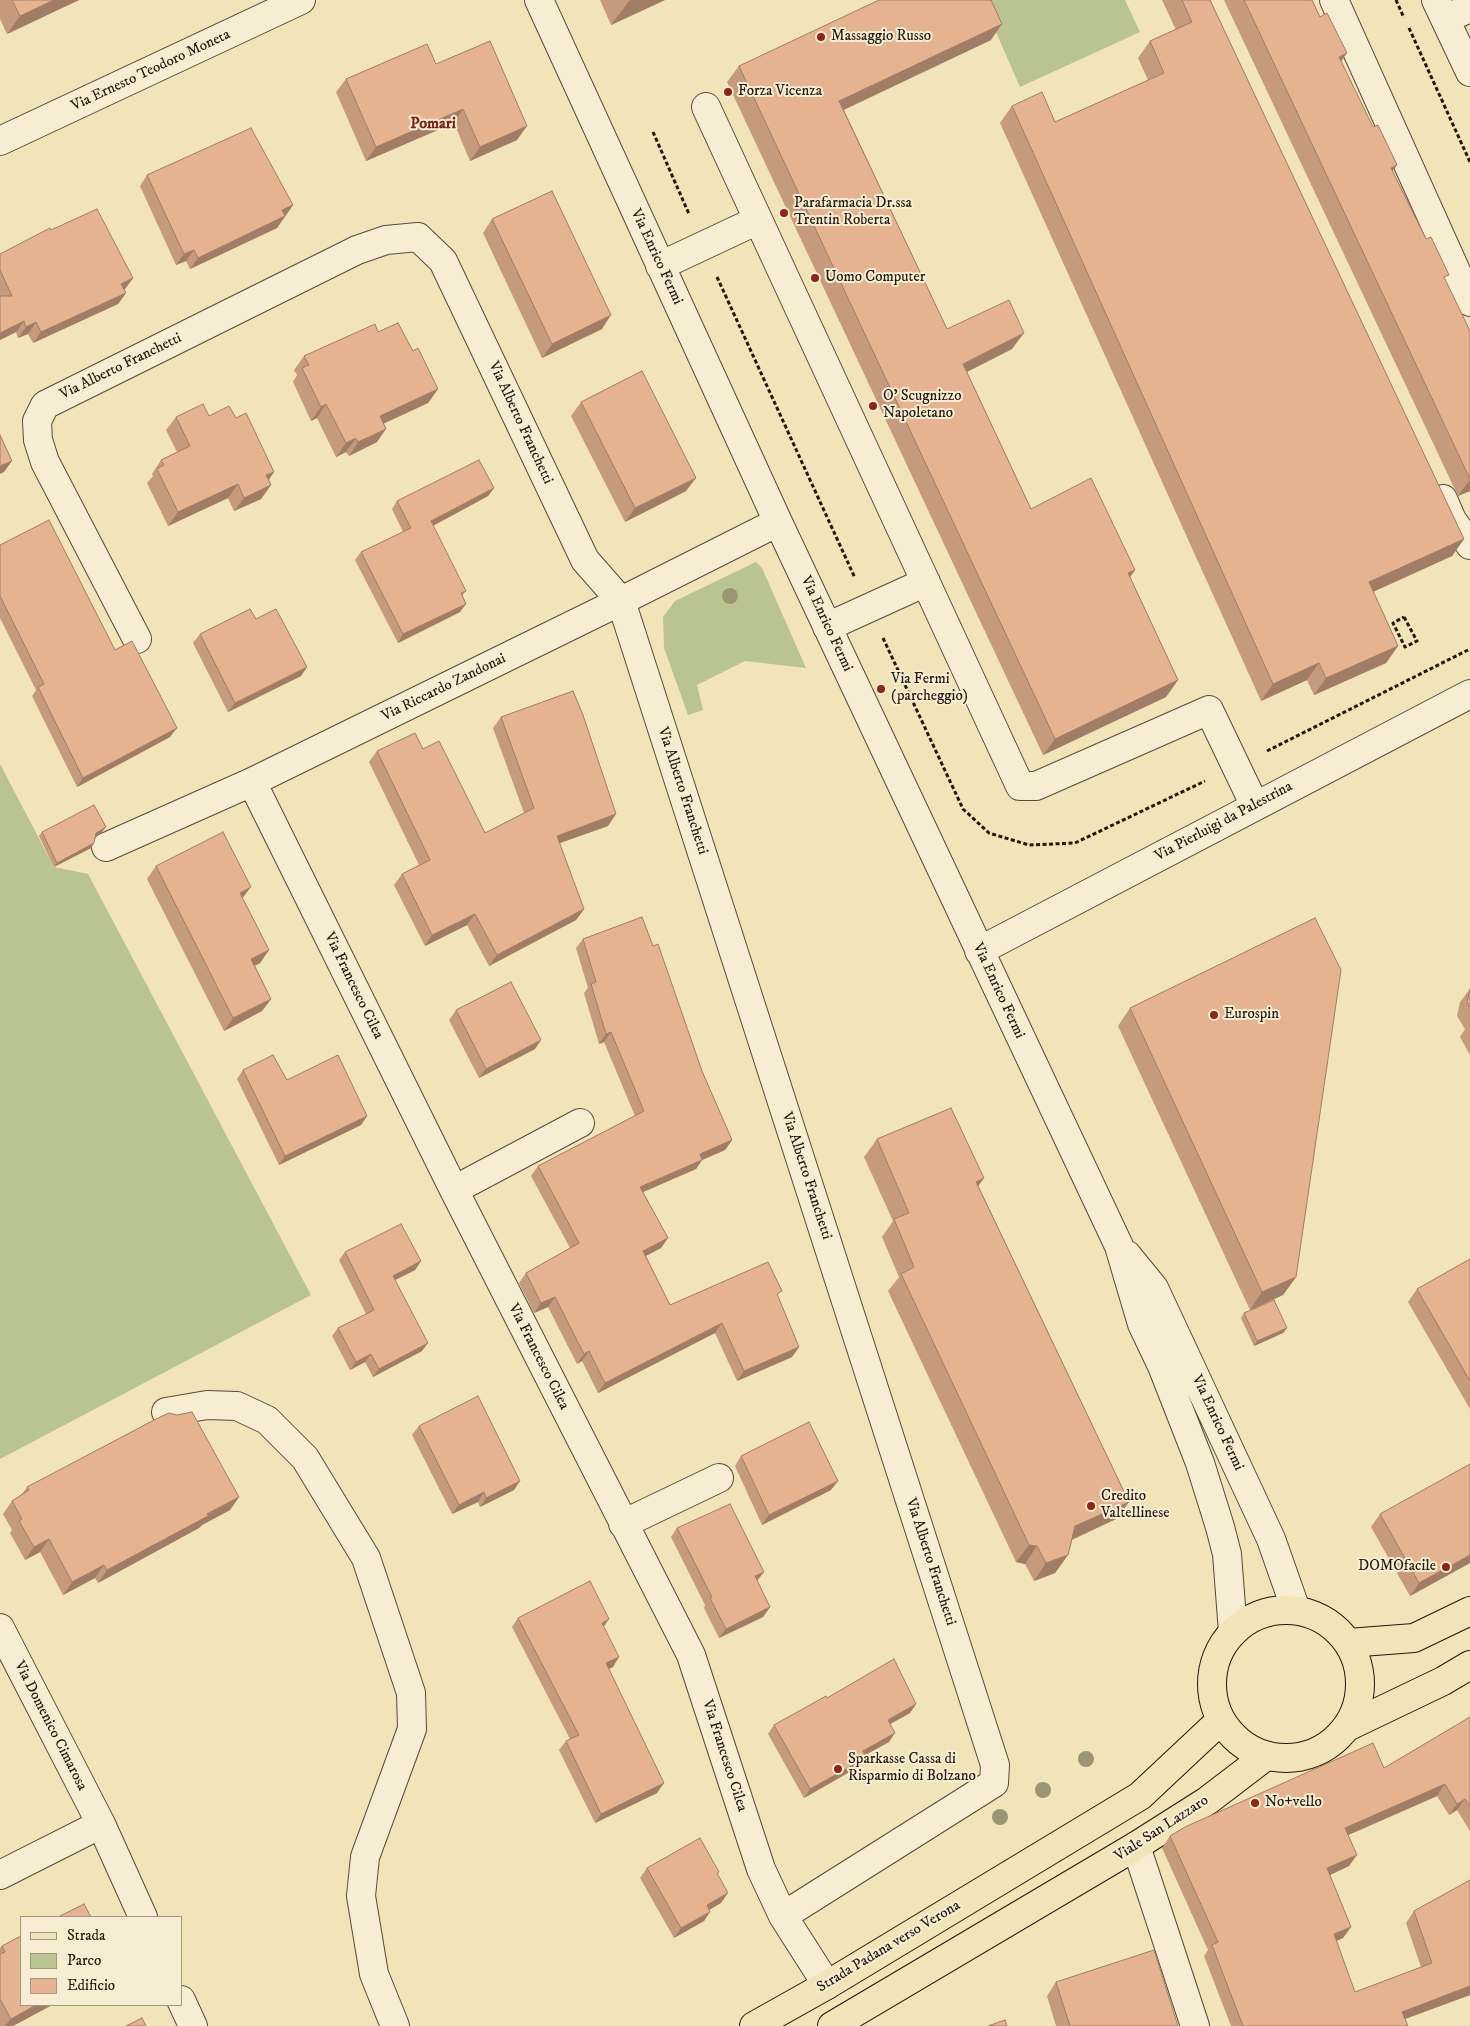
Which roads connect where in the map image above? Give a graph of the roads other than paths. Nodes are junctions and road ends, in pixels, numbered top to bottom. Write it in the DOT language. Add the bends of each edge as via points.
graph roads {
  1 [pos="301,0"];
  2 [pos="538,0"];
  3 [pos="1334,0"];
  4 [pos="1470,8"];
  5 [pos="1441,10"];
  6 [pos="1470,72"];
  7 [pos="706,106"];
  8 [pos="0,141"];
  9 [pos="758,220"];
  10 [pos="660,266"];
  11 [pos="1470,302"];
  12 [pos="1431,475"];
  13 [pos="778,522"];
  14 [pos="1470,545"];
  15 [pos="926,582"];
  16 [pos="620,602"];
  17 [pos="827,627"];
  18 [pos="138,640"];
  19 [pos="1470,694"];
  20 [pos="252,782"];
  21 [pos="1255,806"];
  22 [pos="106,847"];
  23 [pos="979,951"];
  24 [pos="580,1124"];
  25 [pos="454,1190"];
  26 [pos="1120,1246"];
  27 [pos="166,1412"];
  28 [pos="719,1478"];
  29 [pos="623,1524"];
  30 [pos="1296,1610"];
  31 [pos="1470,1611"];
  32 [pos="0,1628"];
  33 [pos="1232,1632"];
  34 [pos="1348,1643"];
  35 [pos="1470,1665"];
  36 [pos="1221,1720"];
  37 [pos="1346,1727"];
  38 [pos="1266,1756"];
  39 [pos="101,1824"];
  40 [pos="1136,1846"];
  41 [pos="0,1875"];
  42 [pos="143,1916"];
  43 [pos="783,1916"];
  44 [pos="827,1985"];
  45 [pos="182,2002"];
  46 [pos="193,2026"];
  47 [pos="395,2026"];
  48 [pos="754,2026"];
  49 [pos="832,2026"];
  50 [pos="1195,2026"];
  1 -- 8 [label="street, Via Ernesto Teodoro Moneta"];
  2 -- 10 [label="street, Via Enrico Fermi"];
  3 -- 11 [label="street"];
  4 -- 5 [label="street"];
  5 -- 6 [label="street"];
  7 -- 9 [label="street"];
  9 -- 10 [label="street"];
  9 -- 15 [label="street"];
  10 -- 13 [label="street, Via Enrico Fermi"];
  12 -- 14 [label="street" via="1452,520"];
  13 -- 16 [label="street, Via Riccardo Zandonai"];
  13 -- 17 [label="street, Via Enrico Fermi"];
  15 -- 17 [label="street"];
  15 -- 21 [label="street" via="1020,786 1036,786 1208,710"];
  16 -- 18 [label="street, Via Alberto Franchetti" via="585,560 443,261 418,237 386,240 357,250 45,405 38,421 38,440 45,462"];
  16 -- 20 [label="street, Via Riccardo Zandonai"];
  16 -- 43 [label="street, Via Alberto Franchetti" via="995,1764 994,1783"];
  17 -- 23 [label="street, Via Enrico Fermi"];
  19 -- 21 [label="street, Via Pierluigi da Palestrina"];
  20 -- 22 [label="street, Via Riccardo Zandonai"];
  20 -- 25 [label="street, Via Francesco Cilea"];
  21 -- 23 [label="street, Via Pierluigi da Palestrina"];
  23 -- 26 [label="street, Via Enrico Fermi"];
  24 -- 25 [label="street"];
  25 -- 29 [label="street, Via Francesco Cilea"];
  26 -- 30 [label="street, Via Enrico Fermi" via="1154,1288 1271,1539"];
  26 -- 33 [label="street, Via Enrico Fermi" via="1142,1324 1200,1463 1220,1527 1227,1554"];
  27 -- 47 [label="street" via="207,1405 236,1406 267,1420 305,1458 366,1558 411,1693 412,1729 365,1857 361,1896 374,1974"];
  28 -- 29 [label="street"];
  29 -- 43 [label="street, Via Francesco Cilea" via="691,1655 761,1870"];
  30 -- 33 [label="main road" via="1262,1614"];
  30 -- 34 [label="main road" via="1316,1616 1334,1627"];
  31 -- 34 [label="main road" via="1414,1638"];
  32 -- 39 [label="street, Via Domenico Cimarosa"];
  33 -- 36 [label="main road" via="1219,1651 1212,1674 1213,1698"];
  34 -- 37 [label="main road" via="1357,1663 1360,1685 1356,1707"];
  35 -- 37 [label="main road"];
  36 -- 38 [label="main road" via="1232,1736"];
  36 -- 44 [label="main road, Strada Padana verso Verona" via="1140,1796"];
  37 -- 38 [label="main road" via="1331,1744 1311,1754 1289,1758"];
  38 -- 40 [label="main road, Viale San Lazzaro" via="1207,1801"];
  39 -- 41 [label="street"];
  39 -- 42 [label="street, Via Domenico Cimarosa"];
  40 -- 49 [label="main road, Viale San Lazzaro"];
  40 -- 50 [label="street"];
  43 -- 44 [label="street, Via Francesco Cilea"];
  44 -- 48 [label="main road, Strada Padana verso Verona"];
  45 -- 46 [label="street"];
}
